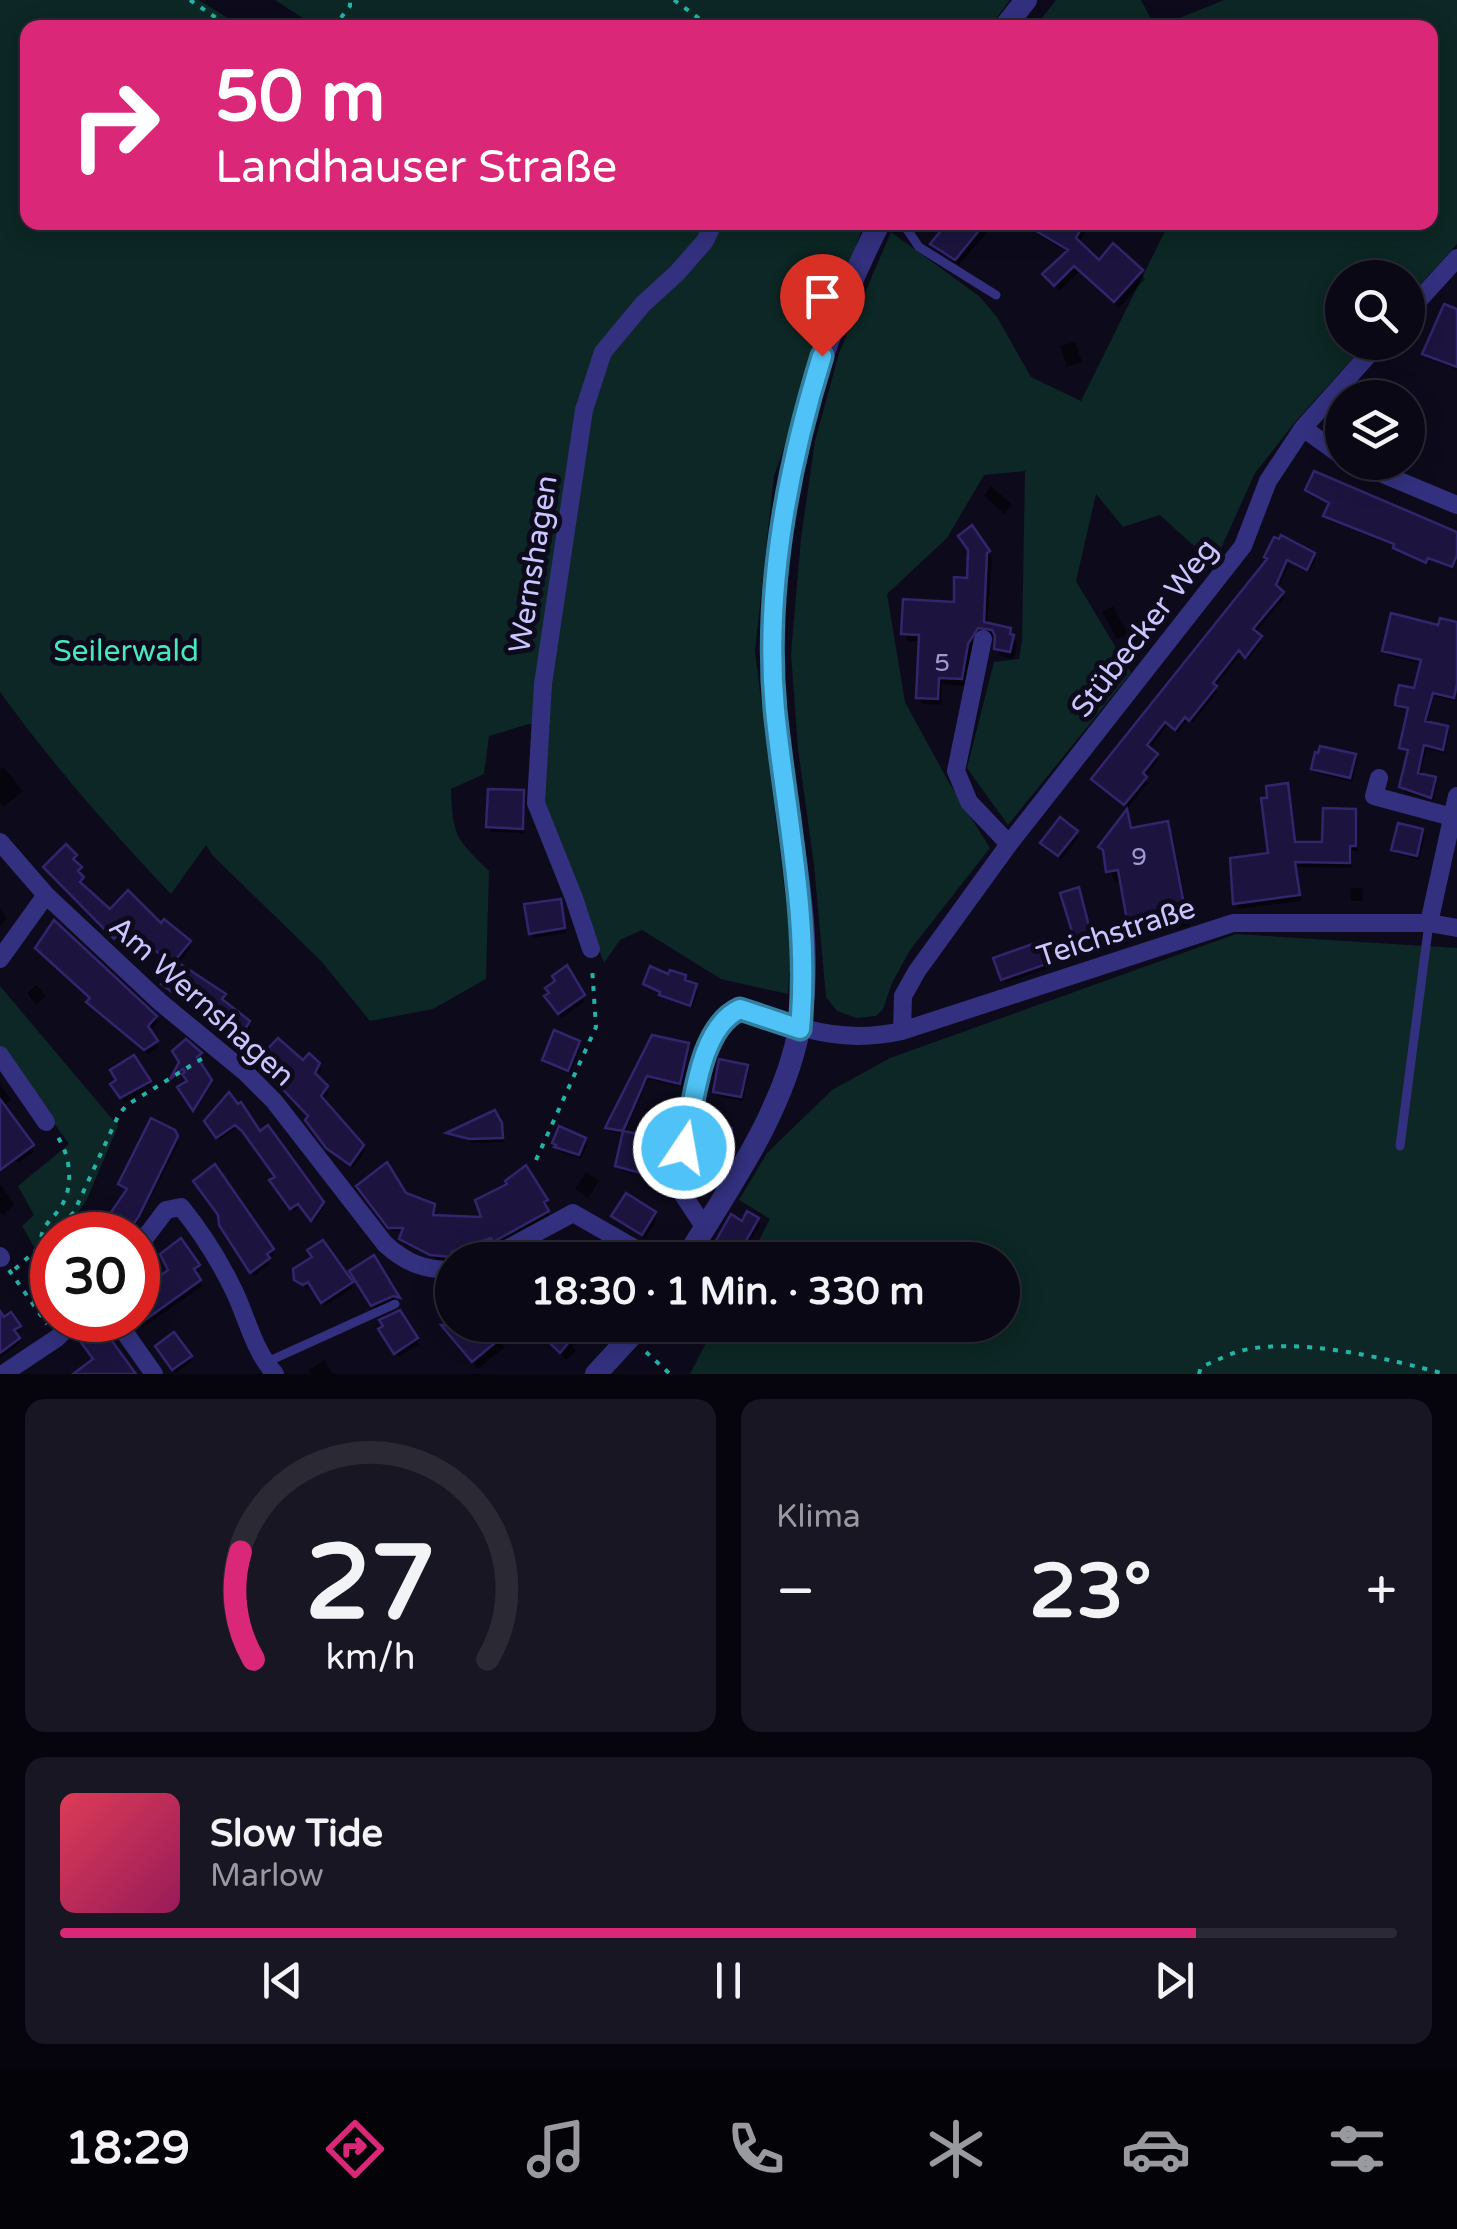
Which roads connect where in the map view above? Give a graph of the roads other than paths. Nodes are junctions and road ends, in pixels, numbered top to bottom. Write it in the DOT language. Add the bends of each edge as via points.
graph roads {
  1 [pos="1026,0"];
  2 [pos="1010,20"];
  3 [pos="710,230"];
  4 [pos="877,230"];
  5 [pos="907,230"];
  6 [pos="1457,258"];
  7 [pos="1425,293"];
  8 [pos="996,295"];
  9 [pos="1364,360"];
  10 [pos="1304,428"];
  11 [pos="1325,443"];
  12 [pos="1397,480"];
  13 [pos="1457,505"];
  14 [pos="983,638"];
  15 [pos="1379,778"];
  16 [pos="1457,796"];
  17 [pos="1452,817"];
  18 [pos="0,842"];
  19 [pos="1009,844"];
  20 [pos="46,895"];
  21 [pos="1429,923"];
  22 [pos="1457,928"];
  23 [pos="592,949"];
  24 [pos="0,959"];
  25 [pos="800,1029"];
  26 [pos="902,1031"];
  27 [pos="0,1055"];
  28 [pos="46,1122"];
  29 [pos="1400,1146"];
  30 [pos="160,1218"];
  31 [pos="704,1228"];
  32 [pos="519,1242"];
  33 [pos="623,1242"];
  34 [pos="696,1242"];
  35 [pos="435,1270"];
  36 [pos="395,1304"];
  37 [pos="51,1342"];
  38 [pos="131,1342"];
  39 [pos="626,1342"];
  40 [pos="270,1369"];
  41 [pos="2,1374"];
  42 [pos="154,1374"];
  43 [pos="596,1374"];
  1 -- 2 [label="street"];
  3 -- 23 [label="street, Wernshagen" via="603,352 584,410 542,684 536,803"];
  4 -- 25 [label="street" via="804,414 780,550 775,706 804,957"];
  5 -- 8 [label="lane" via="919,247"];
  6 -- 7 [label="street"];
  9 -- 10 [label="street, Stübecker Weg"];
  10 -- 11 [label="street"];
  10 -- 19 [label="street, Stübecker Weg" via="1268,481 1243,546"];
  12 -- 13 [label="street"];
  14 -- 19 [label="street" via="956,771 969,802"];
  15 -- 17 [label="street" via="1374,796"];
  16 -- 17 [label="street"];
  17 -- 21 [label="street"];
  18 -- 20 [label="street, Am Wernshagen"];
  19 -- 26 [label="street, Stübecker Weg" via="916,971 904,996"];
  20 -- 24 [label="street"];
  20 -- 35 [label="street, Am Wernshagen" via="274,1101 385,1244 400,1258"];
  21 -- 22 [label="street, Teichstraße"];
  21 -- 26 [label="street, Teichstraße" via="1234,922"];
  21 -- 29 [label="lane"];
  25 -- 26 [label="street, Teichstraße" via="869,1038"];
  25 -- 31 [label="street" via="780,1091"];
  25 -- 31 [label="street, Teichstraße" via="740,1009 708,1040 676,1184"];
  27 -- 28 [label="street"];
  30 -- 40 [label="street" via="181,1207 207,1239"];
  31 -- 34 [label="street"];
  32 -- 33 [label="street" via="573,1213"];
  36 -- 40 [label="lane"];
  37 -- 41 [label="street"];
  38 -- 42 [label="street"];
  39 -- 43 [label="street"];
}
